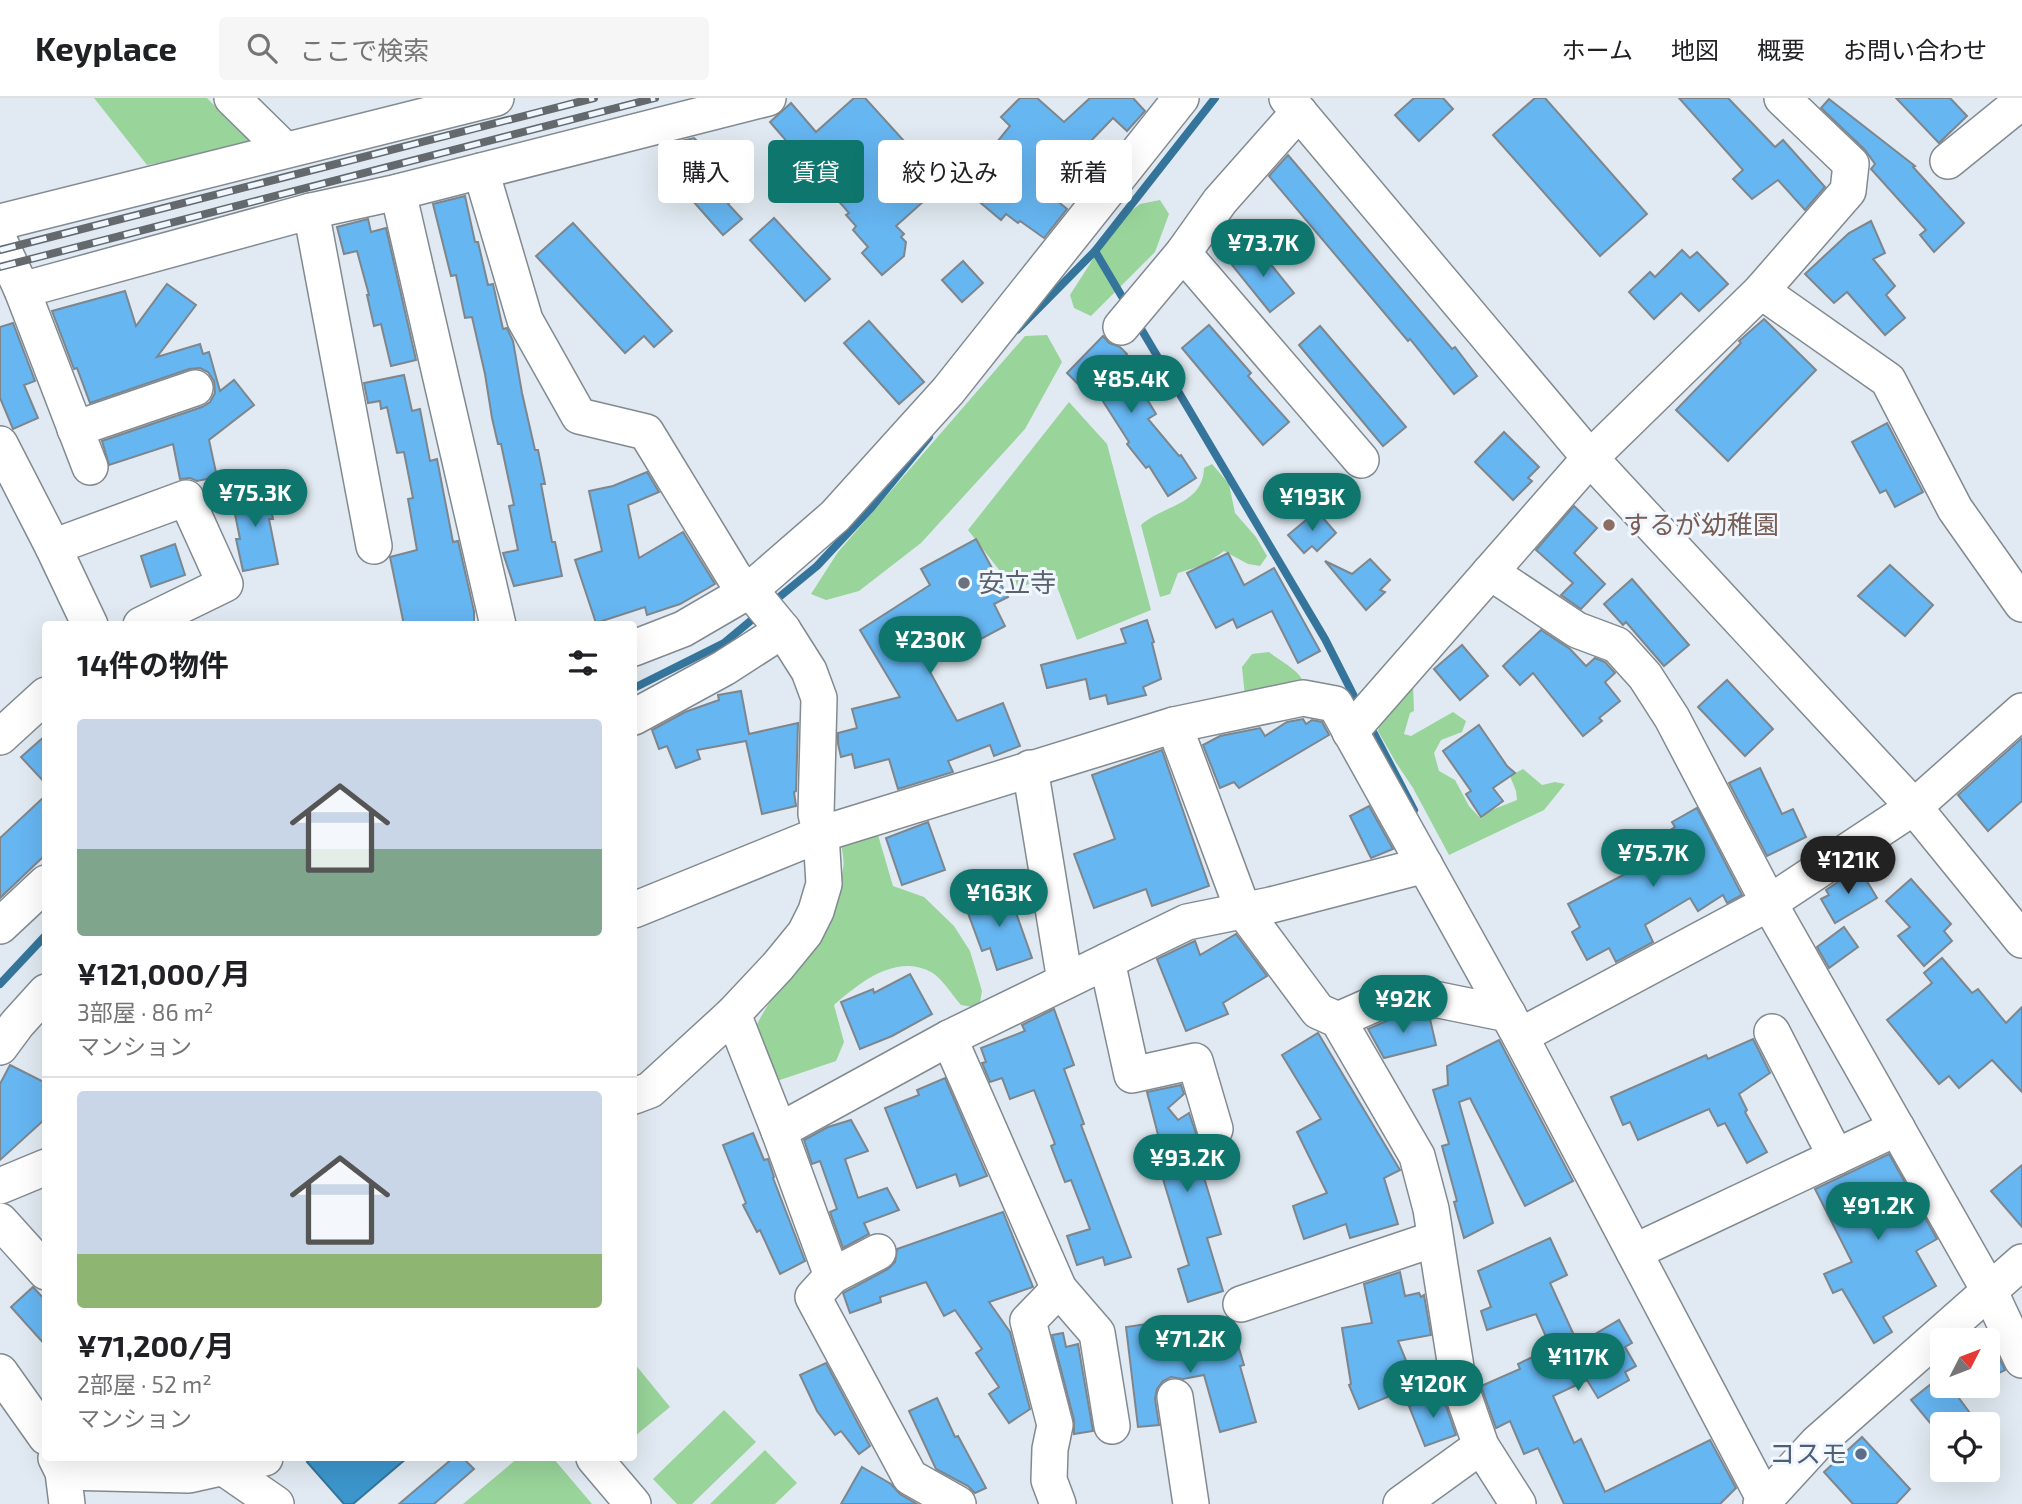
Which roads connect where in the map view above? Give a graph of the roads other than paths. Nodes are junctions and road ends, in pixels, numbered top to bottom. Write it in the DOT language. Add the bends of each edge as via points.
graph roads {
  1 [pos="232,98"];
  2 [pos="496,98"];
  3 [pos="768,98"];
  4 [pos="1181,98"];
  5 [pos="1782,98"];
  6 [pos="2022,101"];
  7 [pos="1293,105"];
  8 [pos="428,106"];
  9 [pos="285,150"];
  10 [pos="1948,161"];
  11 [pos="481,171"];
  12 [pos="398,192"];
  13 [pos="311,211"];
  14 [pos="0,222"];
  15 [pos="0,242"];
  16 [pos="1183,253"];
  17 [pos="22,290"];
  18 [pos="1761,291"];
  19 [pos="1121,327"];
  20 [pos="195,388"];
  21 [pos="75,429"];
  22 [pos="0,444"];
  23 [pos="1590,458"];
  24 [pos="1361,460"];
  25 [pos="90,467"];
  26 [pos="374,546"];
  27 [pos="53,547"];
  28 [pos="1490,572"];
  29 [pos="750,590"];
  30 [pos="2022,604"];
  31 [pos="88,621"];
  32 [pos="149,621"];
  33 [pos="497,621"];
  34 [pos="783,630"];
  35 [pos="637,647"];
  36 [pos="42,698"];
  37 [pos="2022,711"];
  38 [pos="637,716"];
  39 [pos="4,724"];
  40 [pos="1174,725"];
  41 [pos="1350,732"];
  42 [pos="1030,768"];
  43 [pos="1914,807"];
  44 [pos="821,834"];
  45 [pos="1426,864"];
  46 [pos="42,887"];
  47 [pos="1769,903"];
  48 [pos="637,909"];
  49 [pos="1243,910"];
  50 [pos="0,926"];
  51 [pos="2022,940"];
  52 [pos="1107,961"];
  53 [pos="1065,981"];
  54 [pos="42,996"];
  55 [pos="733,1014"];
  56 [pos="1338,1020"];
  57 [pos="1514,1025"];
  58 [pos="1772,1032"];
  59 [pos="949,1038"];
  60 [pos="0,1047"];
  61 [pos="637,1095"];
  62 [pos="1897,1128"];
  63 [pos="1216,1129"];
  64 [pos="779,1131"];
  65 [pos="1836,1157"];
  66 [pos="42,1169"];
  67 [pos="0,1186"];
  68 [pos="0,1221"];
  69 [pos="1434,1239"];
  70 [pos="1643,1248"];
  71 [pos="878,1252"];
  72 [pos="2022,1262"];
  73 [pos="42,1268"];
  74 [pos="832,1276"];
  75 [pos="1059,1289"];
  76 [pos="1990,1292"];
  77 [pos="1241,1304"];
  78 [pos="2022,1360"];
  79 [pos="0,1372"];
  80 [pos="1175,1397"];
  81 [pos="1112,1426"];
  82 [pos="42,1431"];
  83 [pos="1481,1446"];
  84 [pos="253,1461"];
  85 [pos="597,1461"];
  86 [pos="224,1468"];
  87 [pos="62,1478"];
  88 [pos="1764,1502"];
  89 [pos="276,1504"];
  90 [pos="633,1504"];
  91 [pos="958,1504"];
  92 [pos="1058,1504"];
  93 [pos="1191,1504"];
  94 [pos="1401,1504"];
  95 [pos="1518,1504"];
  1 -- 9 [label="street"];
  2 -- 8 [label="street"];
  3 -- 11 [label="street"];
  4 -- 29 [label="street" via="948,391 835,516"];
  5 -- 18 [label="street" via="1851,164 1847,191"];
  6 -- 10 [label="street"];
  7 -- 16 [label="street"];
  7 -- 23 [label="street"];
  8 -- 9 [label="street"];
  9 -- 14 [label="street"];
  11 -- 12 [label="street"];
  11 -- 29 [label="street" via="525,320 579,416 646,432 735,578"];
  12 -- 13 [label="street"];
  12 -- 33 [label="street"];
  13 -- 17 [label="street"];
  13 -- 26 [label="street"];
  15 -- 17 [label="street"];
  16 -- 19 [label="street"];
  16 -- 24 [label="street"];
  17 -- 21 [label="street"];
  18 -- 23 [label="street"];
  18 -- 30 [label="street" via="1888,380 1955,509"];
  20 -- 21 [label="street"];
  21 -- 25 [label="street"];
  22 -- 27 [label="street"];
  23 -- 28 [label="street"];
  23 -- 43 [label="street"];
  27 -- 31 [label="street"];
  27 -- 32 [label="street" via="186,498 225,584"];
  28 -- 41 [label="street"];
  28 -- 47 [label="street" via="1577,630 1617,646 1645,676 1672,718"];
  29 -- 34 [label="street"];
  29 -- 35 [label="street" via="683,629"];
  34 -- 38 [label="street"];
  34 -- 44 [label="street" via="820,698 816,814"];
  36 -- 39 [label="street"];
  37 -- 43 [label="street"];
  40 -- 41 [label="street" via="1303,698 1335,704"];
  40 -- 42 [label="street"];
  40 -- 49 [label="street"];
  41 -- 45 [label="street"];
  42 -- 44 [label="street"];
  42 -- 53 [label="street"];
  43 -- 47 [label="street"];
  43 -- 51 [label="street"];
  44 -- 48 [label="street"];
  44 -- 55 [label="street" via="824,884 817,911 778,966"];
  45 -- 49 [label="street"];
  45 -- 57 [label="street"];
  46 -- 50 [label="street"];
  47 -- 57 [label="street"];
  47 -- 62 [label="street"];
  49 -- 52 [label="street" via="1186,922"];
  49 -- 56 [label="street" via="1318,1011"];
  52 -- 53 [label="street"];
  52 -- 63 [label="street" via="1132,1075 1195,1061"];
  53 -- 59 [label="street"];
  54 -- 60 [label="street"];
  55 -- 61 [label="street" via="650,1090"];
  55 -- 64 [label="street"];
  56 -- 57 [label="street" via="1395,995 1434,999"];
  56 -- 69 [label="street" via="1417,1156"];
  57 -- 70 [label="street"];
  58 -- 65 [label="street"];
  59 -- 64 [label="street"];
  59 -- 75 [label="street"];
  62 -- 65 [label="street"];
  62 -- 76 [label="street"];
  64 -- 74 [label="street"];
  65 -- 70 [label="street"];
  66 -- 67 [label="street"];
  68 -- 73 [label="street"];
  69 -- 77 [label="street"];
  69 -- 83 [label="street" via="1458,1380"];
  70 -- 88 [label="street"];
  71 -- 74 [label="street"];
  72 -- 76 [label="street"];
  74 -- 91 [label="street" via="813,1297 910,1477"];
  75 -- 81 [label="street" via="1097,1333"];
  75 -- 92 [label="street" via="1028,1321 1055,1425 1049,1480"];
  76 -- 78 [label="street"];
  76 -- 88 [label="street" via="1817,1443"];
  79 -- 82 [label="street"];
  80 -- 93 [label="street"];
  83 -- 94 [label="street"];
  83 -- 95 [label="street"];
  84 -- 86 [label="street"];
  85 -- 90 [label="street"];
  86 -- 87 [label="street" via="189,1475"];
  86 -- 89 [label="street"];
}
